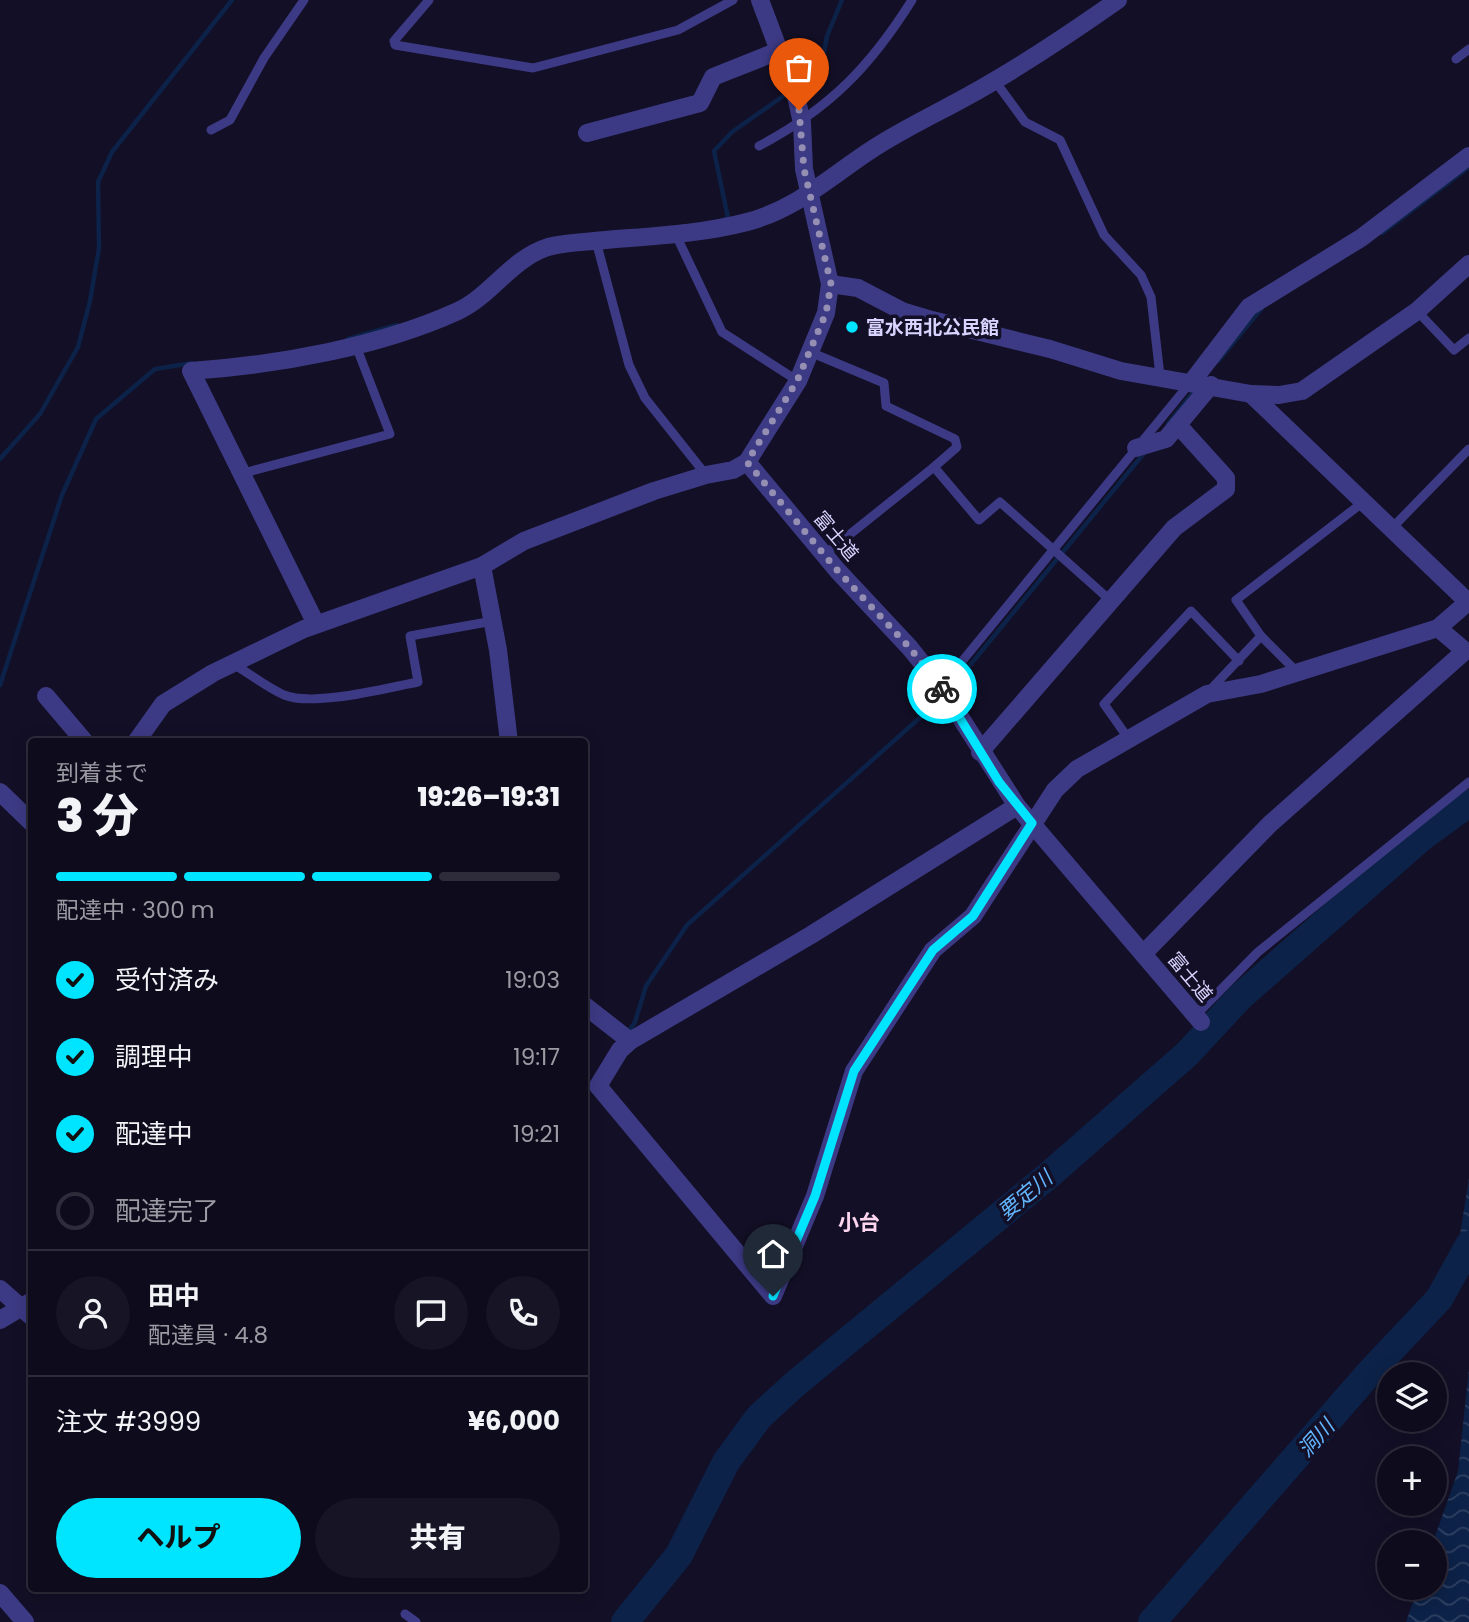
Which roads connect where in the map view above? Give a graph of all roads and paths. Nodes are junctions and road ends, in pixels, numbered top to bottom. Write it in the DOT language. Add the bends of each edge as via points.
graph roads {
  1 [pos="304,0"];
  2 [pos="429,0"];
  3 [pos="733,0"];
  4 [pos="760,0"];
  5 [pos="912,0"];
  6 [pos="1118,0"];
  7 [pos="1469,49"];
  8 [pos="780,50"];
  9 [pos="1456,59"];
  10 [pos="995,81"];
  11 [pos="802,123"];
  12 [pos="211,130"];
  13 [pos="587,133"];
  14 [pos="760,146"];
  15 [pos="1469,156"];
  16 [pos="809,195"];
  17 [pos="675,233"];
  18 [pos="596,241"];
  19 [pos="1469,264"];
  20 [pos="831,284"];
  21 [pos="1417,311"];
  22 [pos="1469,338"];
  23 [pos="356,345"];
  24 [pos="810,352"];
  25 [pos="1160,376"];
  26 [pos="797,381"];
  27 [pos="1191,383"];
  28 [pos="1211,384"];
  29 [pos="1251,394"];
  30 [pos="1178,425"];
  31 [pos="1136,448"];
  32 [pos="1469,449"];
  33 [pos="747,462"];
  34 [pos="934,467"];
  35 [pos="240,474"];
  36 [pos="706,475"];
  37 [pos="1362,503"];
  38 [pos="1391,529"];
  39 [pos="1053,552"];
  40 [pos="824,555"];
  41 [pos="482,566"];
  42 [pos="1111,601"];
  43 [pos="1469,602"];
  44 [pos="493,621"];
  45 [pos="316,624"];
  46 [pos="1438,628"];
  47 [pos="1261,636"];
  48 [pos="1467,653"];
  49 [pos="1239,661"];
  50 [pos="233,664"];
  51 [pos="1297,673"];
  52 [pos="940,687"];
  53 [pos="1207,694"];
  54 [pos="46,696"];
  55 [pos="82,738"];
  56 [pos="139,738"];
  57 [pos="508,738"];
  58 [pos="1128,738"];
  59 [pos="980,752"];
  60 [pos="1469,782"];
  61 [pos="0,792"];
  62 [pos="1017,806"];
  63 [pos="28,819"];
  64 [pos="1032,823"];
  65 [pos="1143,954"];
  66 [pos="588,1008"];
  67 [pos="1198,1019"];
  68 [pos="630,1041"];
  69 [pos="0,1289"];
  70 [pos="28,1309"];
  71 [pos="0,1320"];
  72 [pos="0,1593"];
  73 [pos="405,1614"];
  74 [pos="25,1622"];
  75 [pos="416,1622"];
  1 -- 12 [label="lane" via="264,58 230,120"];
  2 -- 3 [label="lane" via="394,41 395,46 533,68 678,30"];
  4 -- 8 [label="street"];
  5 -- 11 [label="lane" via="867,64"];
  6 -- 10 [label="street"];
  7 -- 9 [label="lane"];
  8 -- 11 [label="street"];
  8 -- 13 [label="street" via="713,78 700,103"];
  10 -- 16 [label="street" via="875,148"];
  10 -- 25 [label="lane" via="1025,122 1060,140 1104,235 1141,275 1151,298"];
  11 -- 14 [label="lane"];
  11 -- 16 [label="street"];
  15 -- 27 [label="street" via="1361,238 1249,307"];
  16 -- 17 [label="street" via="749,222"];
  16 -- 20 [label="street"];
  17 -- 18 [label="street"];
  17 -- 26 [label="lane" via="722,332"];
  18 -- 23 [label="street" via="547,248 507,270 457,311"];
  18 -- 36 [label="lane" via="629,365 645,398"];
  19 -- 21 [label="street"];
  20 -- 24 [label="street" via="826,313"];
  20 -- 25 [label="street" via="858,288 902,311 932,320 1121,371"];
  21 -- 22 [label="lane" via="1454,350"];
  21 -- 29 [label="street" via="1303,391"];
  23 -- 35 [label="lane" via="390,434"];
  23 -- 35 [label="street" via="242,368 191,371"];
  24 -- 26 [label="street"];
  24 -- 34 [label="lane" via="884,383 886,406 955,439 957,447"];
  25 -- 27 [label="street"];
  26 -- 33 [label="street"];
  27 -- 28 [label="street"];
  27 -- 31 [label="lane"];
  28 -- 29 [label="street"];
  28 -- 30 [label="street"];
  29 -- 37 [label="street"];
  30 -- 31 [label="street" via="1166,439"];
  30 -- 42 [label="street" via="1226,478 1226,489 1174,528"];
  31 -- 39 [label="lane"];
  32 -- 38 [label="lane"];
  33 -- 36 [label="street"];
  33 -- 40 [label="street, 富士道"];
  34 -- 39 [label="lane" via="979,520 1000,502"];
  34 -- 40 [label="lane"];
  35 -- 45 [label="street"];
  36 -- 41 [label="street" via="524,541"];
  37 -- 38 [label="street"];
  37 -- 47 [label="lane" via="1236,600"];
  38 -- 43 [label="street"];
  39 -- 42 [label="lane"];
  39 -- 52 [label="lane"];
  40 -- 52 [label="street, 富士道"];
  41 -- 44 [label="street"];
  41 -- 45 [label="street"];
  42 -- 59 [label="street"];
  43 -- 46 [label="street"];
  44 -- 50 [label="lane" via="410,636 418,682 353,694 320,698 286,695"];
  44 -- 57 [label="street"];
  45 -- 50 [label="street"];
  46 -- 48 [label="street"];
  46 -- 51 [label="street"];
  47 -- 49 [label="lane"];
  47 -- 51 [label="lane"];
  48 -- 65 [label="street" via="1270,824"];
  49 -- 53 [label="lane"];
  49 -- 58 [label="lane" via="1191,611 1104,704"];
  50 -- 56 [label="street" via="163,704"];
  51 -- 53 [label="street"];
  52 -- 59 [label="street, 富士道"];
  53 -- 58 [label="street"];
  54 -- 55 [label="street"];
  58 -- 64 [label="street" via="1077,769"];
  59 -- 62 [label="street, 富士道"];
  60 -- 67 [label="lane" via="1258,952"];
  61 -- 63 [label="street"];
  62 -- 64 [label="street, 富士道"];
  62 -- 68 [label="street"];
  64 -- 65 [label="street, 富士道"];
  64 -- 68 [label="street" via="973,916 933,950 854,1071 815,1196 773,1296 598,1086"];
  65 -- 67 [label="street, 富士道"];
  66 -- 68 [label="street"];
  69 -- 70 [label="street"];
  70 -- 71 [label="street"];
  72 -- 74 [label="street"];
  73 -- 75 [label="lane"];
}
